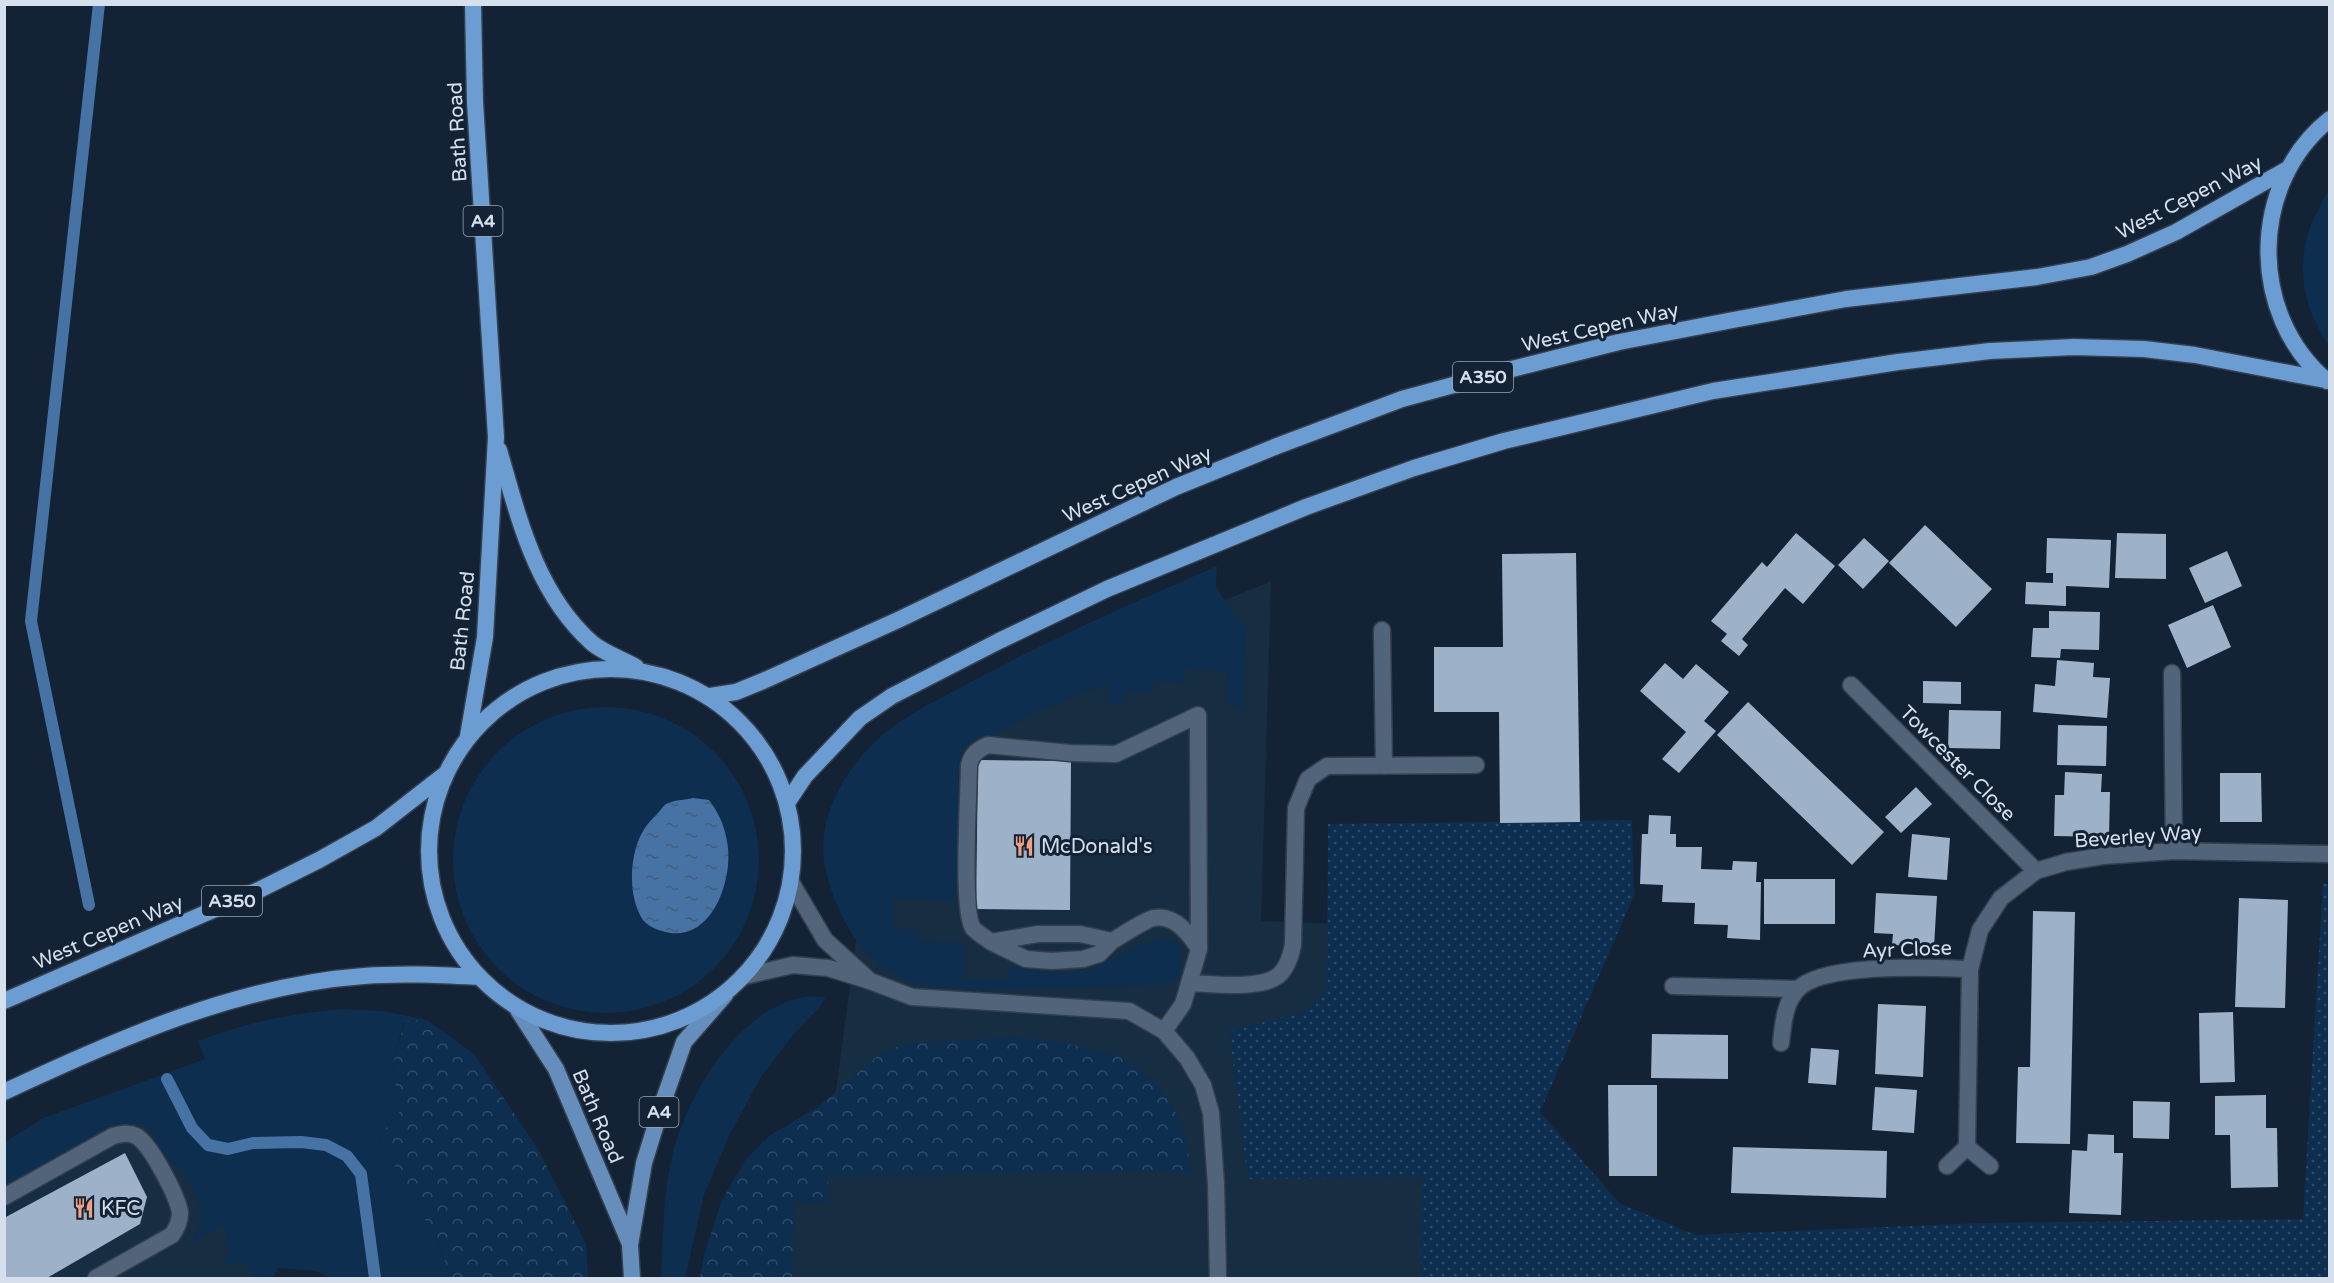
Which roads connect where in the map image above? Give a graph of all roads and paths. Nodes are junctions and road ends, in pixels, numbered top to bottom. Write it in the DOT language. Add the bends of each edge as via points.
graph roads {
  1 [pos="473,4"];
  2 [pos="2330,119"];
  3 [pos="2286,170"];
  4 [pos="2327,381"];
  5 [pos="496,438"];
  6 [pos="1382,630"];
  7 [pos="641,670"];
  8 [pos="2172,673"];
  9 [pos="1851,685"];
  10 [pos="710,696"];
  11 [pos="468,736"];
  12 [pos="1476,765"];
  13 [pos="1384,766"];
  14 [pos="444,776"];
  15 [pos="787,803"];
  16 [pos="2174,850"];
  17 [pos="2330,854"];
  18 [pos="2036,871"];
  19 [pos="791,882"];
  20 [pos="1112,941"];
  21 [pos="992,942"];
  22 [pos="1199,949"];
  23 [pos="1970,969"];
  24 [pos="745,976"];
  25 [pos="478,977"];
  26 [pos="870,981"];
  27 [pos="1190,983"];
  28 [pos="1673,986"];
  29 [pos="1797,989"];
  30 [pos="724,995"];
  31 [pos="4,1000"];
  32 [pos="518,1010"];
  33 [pos="1164,1031"];
  34 [pos="1780,1043"];
  35 [pos="4,1092"];
  36 [pos="1967,1147"];
  37 [pos="1947,1166"];
  38 [pos="1990,1166"];
  39 [pos="4,1197"];
  40 [pos="630,1245"];
  41 [pos="96,1278"];
  42 [pos="632,1278"];
  43 [pos="1218,1278"];
  1 -- 5 [label="highway, Bath Road / A4" via="475,102"];
  2 -- 3 [label="highway" via="2315,131"];
  3 -- 4 [label="highway" via="2271,213 2267,259 2275,304 2295,345"];
  3 -- 10 [label="highway, West Cepen Way / A350" via="2176,232 2091,267 1846,299 1733,320 1608,345 1402,399 1176,488 898,620 736,692"];
  4 -- 15 [label="highway" via="2144,348 1990,351 1713,391 1504,441 1306,507 1107,588 892,696 861,718 805,776"];
  5 -- 7 [label="highway, Bath Road / A4" via="524,535 554,600 593,644"];
  5 -- 11 [label="highway, Bath Road / A4" via="485,637"];
  6 -- 13 [label="street"];
  7 -- 10 [label="highway" via="677,680"];
  7 -- 11 [label="highway" via="593,668 545,679 502,703"];
  8 -- 16 [label="street"];
  9 -- 18 [label="street, Towcester Close"];
  10 -- 15 [label="highway" via="748,729 776,770"];
  11 -- 14 [label="highway"];
  12 -- 13 [label="street"];
  13 -- 27 [label="street" via="1327,766 1308,779 1296,808 1293,945 1282,972 1259,983"];
  14 -- 25 [label="highway" via="430,819 429,876 446,930"];
  14 -- 31 [label="highway, West Cepen Way / A350" via="376,828 319,860"];
  15 -- 19 [label="highway" via="794,850"];
  16 -- 17 [label="street, Beverley Way"];
  16 -- 18 [label="street, Beverley Way" via="2066,862"];
  18 -- 23 [label="street, Beverley Way" via="2001,898 1980,930"];
  19 -- 24 [label="highway" via="775,933"];
  19 -- 26 [label="street" via="825,940"];
  20 -- 21 [label="street" via="1080,934 1038,934"];
  20 -- 21 [label="street" via="1099,954 1052,961 1026,959"];
  20 -- 22 [label="street" via="1155,918 1169,920 1187,930"];
  21 -- 22 [label="street" via="973,929 966,897 969,765 978,750 988,745 1116,754 1198,715"];
  22 -- 27 [label="street"];
  23 -- 29 [label="street, Ayr Close" via="1883,967 1822,976"];
  23 -- 36 [label="street, Beverley Way"];
  24 -- 26 [label="street" via="793,965 828,968"];
  24 -- 30 [label="highway"];
  25 -- 32 [label="highway"];
  25 -- 35 [label="highway" via="362,976 243,997 135,1035"];
  26 -- 33 [label="street" via="912,997 1129,1011"];
  27 -- 33 [label="street" via="1183,1004"];
  28 -- 29 [label="street"];
  29 -- 34 [label="street" via="1785,1012"];
  30 -- 32 [label="highway" via="677,1022 624,1034 569,1030"];
  30 -- 40 [label="main road, Bath Road / A4" via="684,1042 644,1163"];
  32 -- 40 [label="main road, Bath Road / A4" via="556,1069"];
  33 -- 43 [label="street" via="1203,1085 1211,1113"];
  36 -- 37 [label="street"];
  36 -- 38 [label="street"];
  39 -- 41 [label="street" via="113,1136 129,1134 145,1143 178,1204 180,1220 172,1235"];
  40 -- 42 [label="main road, Bath Road / A4"];
}
